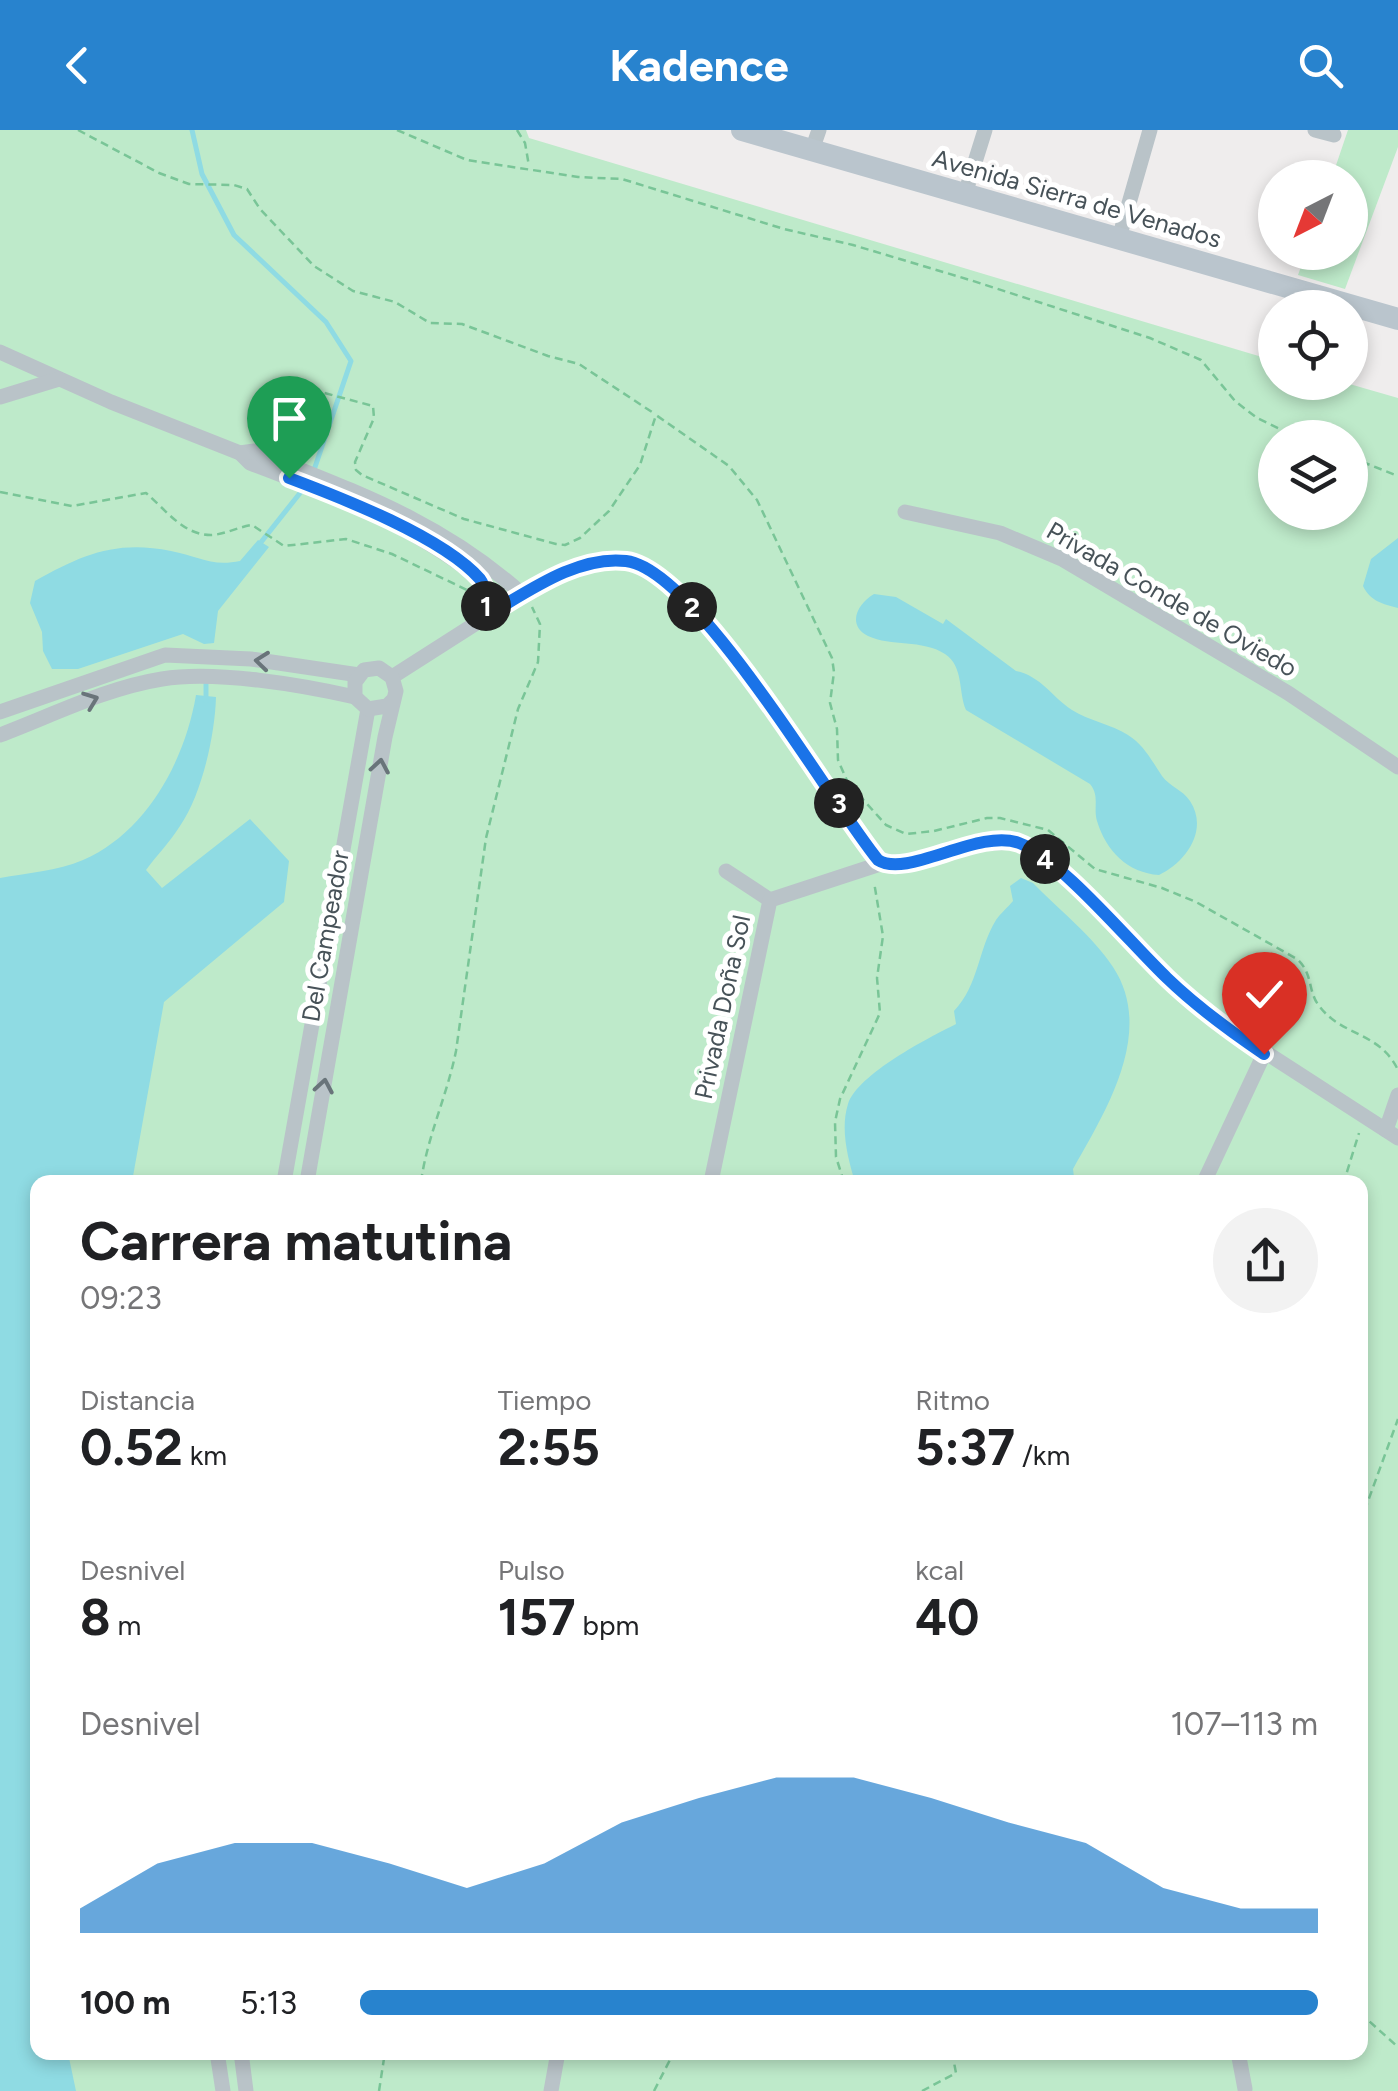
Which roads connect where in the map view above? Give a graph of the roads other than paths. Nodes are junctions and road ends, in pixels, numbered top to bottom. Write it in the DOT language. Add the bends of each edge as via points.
graph roads {
  1 [pos="742,130"];
  2 [pos="985,130"];
  3 [pos="1150,130"];
  4 [pos="1315,130"];
  5 [pos="1334,135"];
  6 [pos="816,140"];
  7 [pos="965,194"];
  8 [pos="1119,238"];
  9 [pos="1398,319"];
  10 [pos="0,352"];
  11 [pos="59,379"];
  12 [pos="0,397"];
  13 [pos="317,482"];
  14 [pos="905,512"];
  15 [pos="516,598"];
  16 [pos="486,616"];
  17 [pos="358,676"];
  18 [pos="392,677"];
  19 [pos="355,697"];
  20 [pos="394,699"];
  21 [pos="368,709"];
  22 [pos="0,712"];
  23 [pos="0,735"];
  24 [pos="1398,767"];
  25 [pos="876,866"];
  26 [pos="726,871"];
  27 [pos="770,900"];
  28 [pos="319,982"];
  29 [pos="342,986"];
  30 [pos="1264,1054"];
  31 [pos="1398,1095"];
  32 [pos="1392,1134"];
  33 [pos="285,1175"];
  34 [pos="309,1175"];
  35 [pos="711,1175"];
  36 [pos="1207,1175"];
  37 [pos="218,2060"];
  38 [pos="242,2060"];
  39 [pos="557,2060"];
  40 [pos="1240,2060"];
  41 [pos="1248,2090"];
  42 [pos="222,2091"];
  43 [pos="246,2091"];
  44 [pos="551,2091"];
  1 -- 6 [label="street, Avenida Sierra de Venados"];
  2 -- 7 [label="street"];
  3 -- 8 [label="street"];
  4 -- 5 [label="street"];
  6 -- 7 [label="street, Avenida Sierra de Venados"];
  7 -- 8 [label="street, Avenida Sierra de Venados"];
  8 -- 9 [label="street, Avenida Sierra de Venados"];
  10 -- 11 [label="street"];
  11 -- 12 [label="street"];
  11 -- 13 [label="street" via="240,452 254,451"];
  13 -- 15 [label="street" via="378,500 423,524 495,570"];
  13 -- 16 [label="street" via="417,534 480,579"];
  14 -- 24 [label="street, Privada Conde de Oviedo" via="1000,533 1062,559 1288,693"];
  15 -- 16 [label="street"];
  15 -- 25 [label="street" via="605,561 627,560 662,577 716,635 845,811"];
  16 -- 18 [label="street"];
  17 -- 18 [label="street" via="380,668"];
  17 -- 19 [label="street"];
  17 -- 22 [label="street, one-way" via="250,659 165,655"];
  18 -- 20 [label="street, Del Campeador"];
  19 -- 21 [label="street"];
  23 -- 19 [label="street, one-way" via="164,678 252,681"];
  20 -- 21 [label="street"];
  29 -- 20 [label="street, Del Campeador, one-way"];
  21 -- 28 [label="street, Del Campeador"];
  25 -- 27 [label="street, Privada Doña Sol"];
  25 -- 30 [label="street" via="974,844 1017,842 1054,866 1169,980"];
  26 -- 27 [label="street"];
  27 -- 35 [label="street, Privada Doña Sol"];
  28 -- 29 [label="street"];
  28 -- 33 [label="street, Del Campeador"];
  34 -- 29 [label="street, Del Campeador, one-way"];
  30 -- 32 [label="street"];
  30 -- 36 [label="street"];
  31 -- 32 [label="street"];
  37 -- 42 [label="street"];
  38 -- 43 [label="street"];
  39 -- 44 [label="street"];
  40 -- 41 [label="street"];
}
